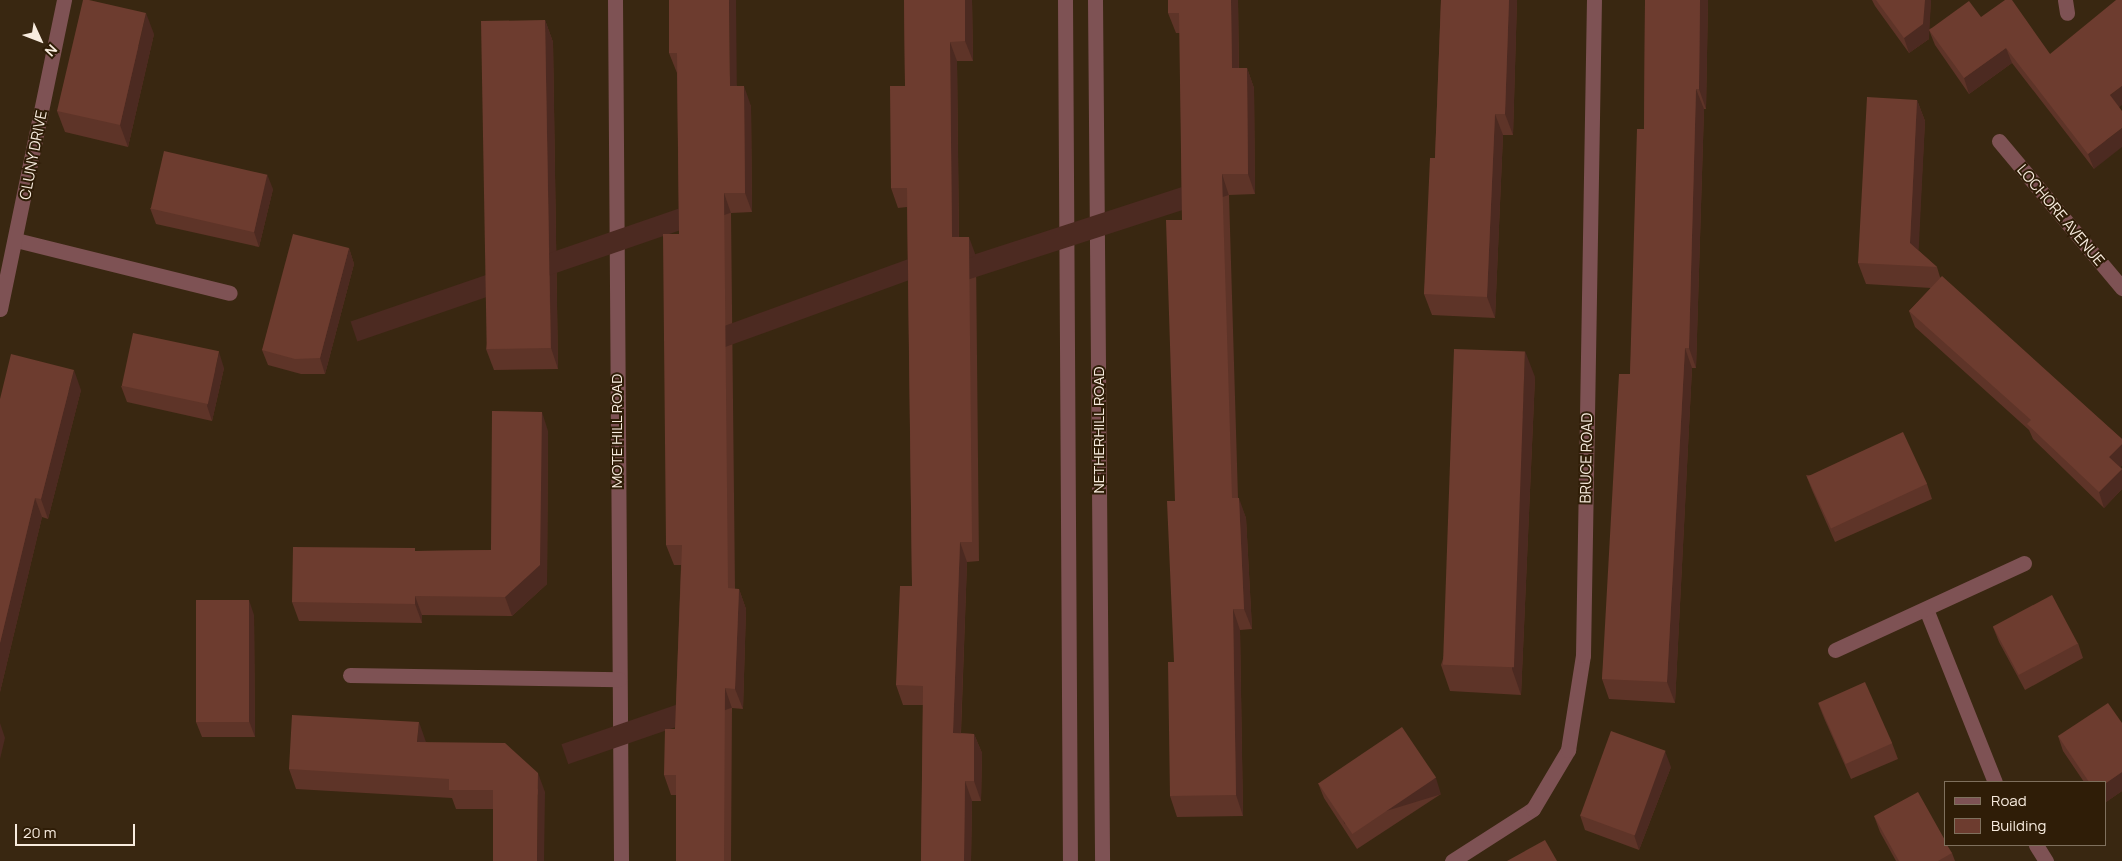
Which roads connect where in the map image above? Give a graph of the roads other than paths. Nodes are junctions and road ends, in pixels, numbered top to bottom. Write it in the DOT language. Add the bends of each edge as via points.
graph roads {
  1 [pos="64,0"];
  2 [pos="615,0"];
  3 [pos="1065,0"];
  4 [pos="1095,0"];
  5 [pos="1594,0"];
  6 [pos="1999,141"];
  7 [pos="16,240"];
  8 [pos="2122,288"];
  9 [pos="230,293"];
  10 [pos="0,309"];
  11 [pos="2024,563"];
  12 [pos="1926,609"];
  13 [pos="1836,650"];
  14 [pos="350,675"];
  15 [pos="618,679"];
  16 [pos="1995,781"];
  17 [pos="2037,846"];
  18 [pos="621,861"];
  19 [pos="1070,861"];
  20 [pos="1102,861"];
  21 [pos="1452,861"];
  22 [pos="2046,861"];
  1 -- 7 [label="street, CLUNY DRIVE"];
  2 -- 15 [label="street, MOTE HILL ROAD"];
  3 -- 19 [label="street"];
  4 -- 20 [label="street, NETHERHILL ROAD"];
  5 -- 21 [label="street, BRUCE ROAD" via="1582,654 1568,750 1533,809"];
  6 -- 8 [label="street, LOCHORE AVENUE"];
  7 -- 9 [label="street"];
  7 -- 10 [label="street, CLUNY DRIVE"];
  11 -- 12 [label="street"];
  12 -- 13 [label="street"];
  12 -- 16 [label="street"];
  14 -- 15 [label="street"];
  15 -- 18 [label="street, MOTE HILL ROAD"];
  17 -- 22 [label="street"];
}
